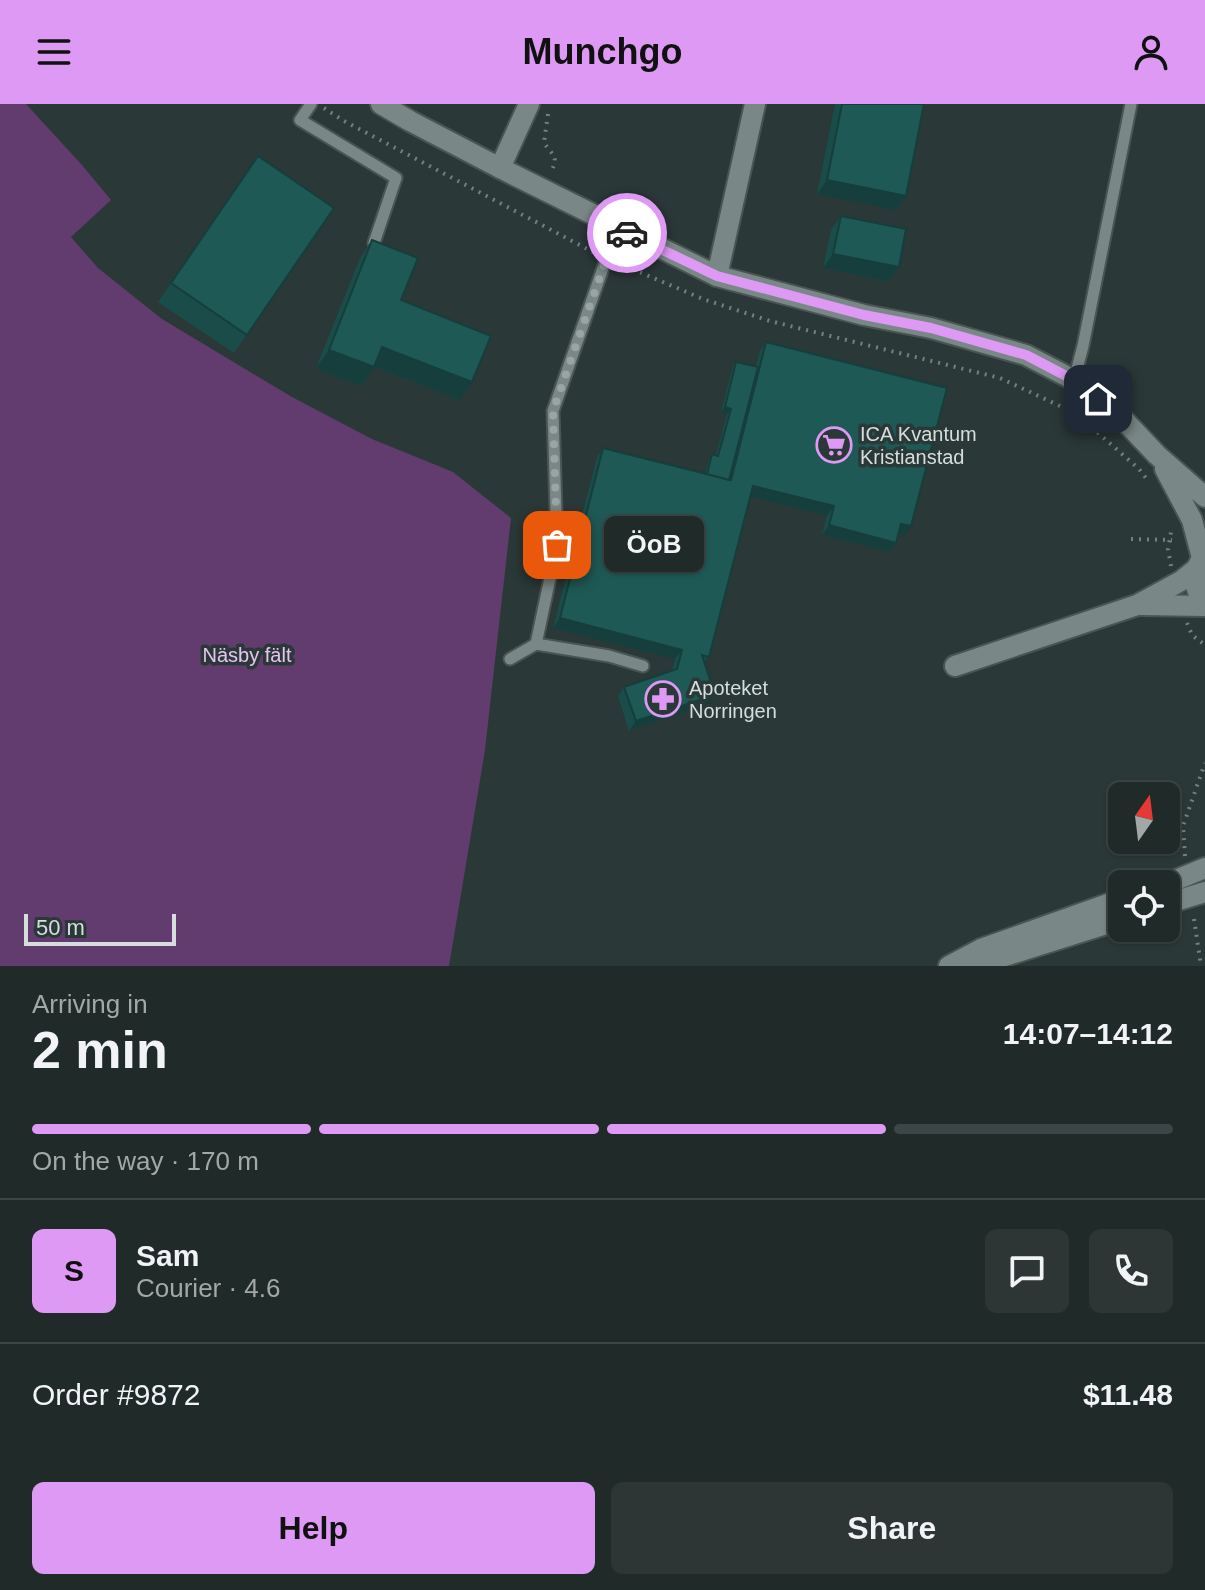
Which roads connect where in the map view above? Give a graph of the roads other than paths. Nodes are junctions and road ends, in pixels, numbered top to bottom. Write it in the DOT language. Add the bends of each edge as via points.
graph roads {
  1 [pos="311,104"];
  2 [pos="381,104"];
  3 [pos="529,104"];
  4 [pos="755,104"];
  5 [pos="1131,104"];
  6 [pos="500,168"];
  7 [pos="617,228"];
  8 [pos="374,243"];
  9 [pos="717,276"];
  10 [pos="1074,380"];
  11 [pos="1157,455"];
  12 [pos="1205,497"];
  13 [pos="1196,566"];
  14 [pos="1137,605"];
  15 [pos="1198,605"];
  16 [pos="536,644"];
  17 [pos="510,659"];
  18 [pos="643,666"];
  19 [pos="955,666"];
  20 [pos="1205,868"];
  21 [pos="1180,878"];
  22 [pos="1205,892"];
  23 [pos="1180,900"];
  24 [pos="1108,904"];
  25 [pos="1108,923"];
  26 [pos="949,966"];
  27 [pos="973,966"];
  1 -- 8 [label="lane" via="300,120 396,178"];
  2 -- 6 [label="street"];
  3 -- 6 [label="street"];
  4 -- 9 [label="street"];
  5 -- 10 [label="lane"];
  6 -- 7 [label="street"];
  7 -- 9 [label="street"];
  7 -- 16 [label="lane" via="553,411 557,545"];
  9 -- 10 [label="street" via="1026,355"];
  10 -- 11 [label="street" via="1121,417"];
  11 -- 12 [label="street"];
  11 -- 13 [label="street" via="1197,533"];
  13 -- 14 [label="street"];
  13 -- 15 [label="street"];
  14 -- 15 [label="street"];
  14 -- 19 [label="street"];
  16 -- 17 [label="lane"];
  16 -- 18 [label="lane"];
  20 -- 21 [label="street"];
  22 -- 23 [label="street"];
  24 -- 26 [label="street" via="981,949"];
  25 -- 27 [label="street"];
}
